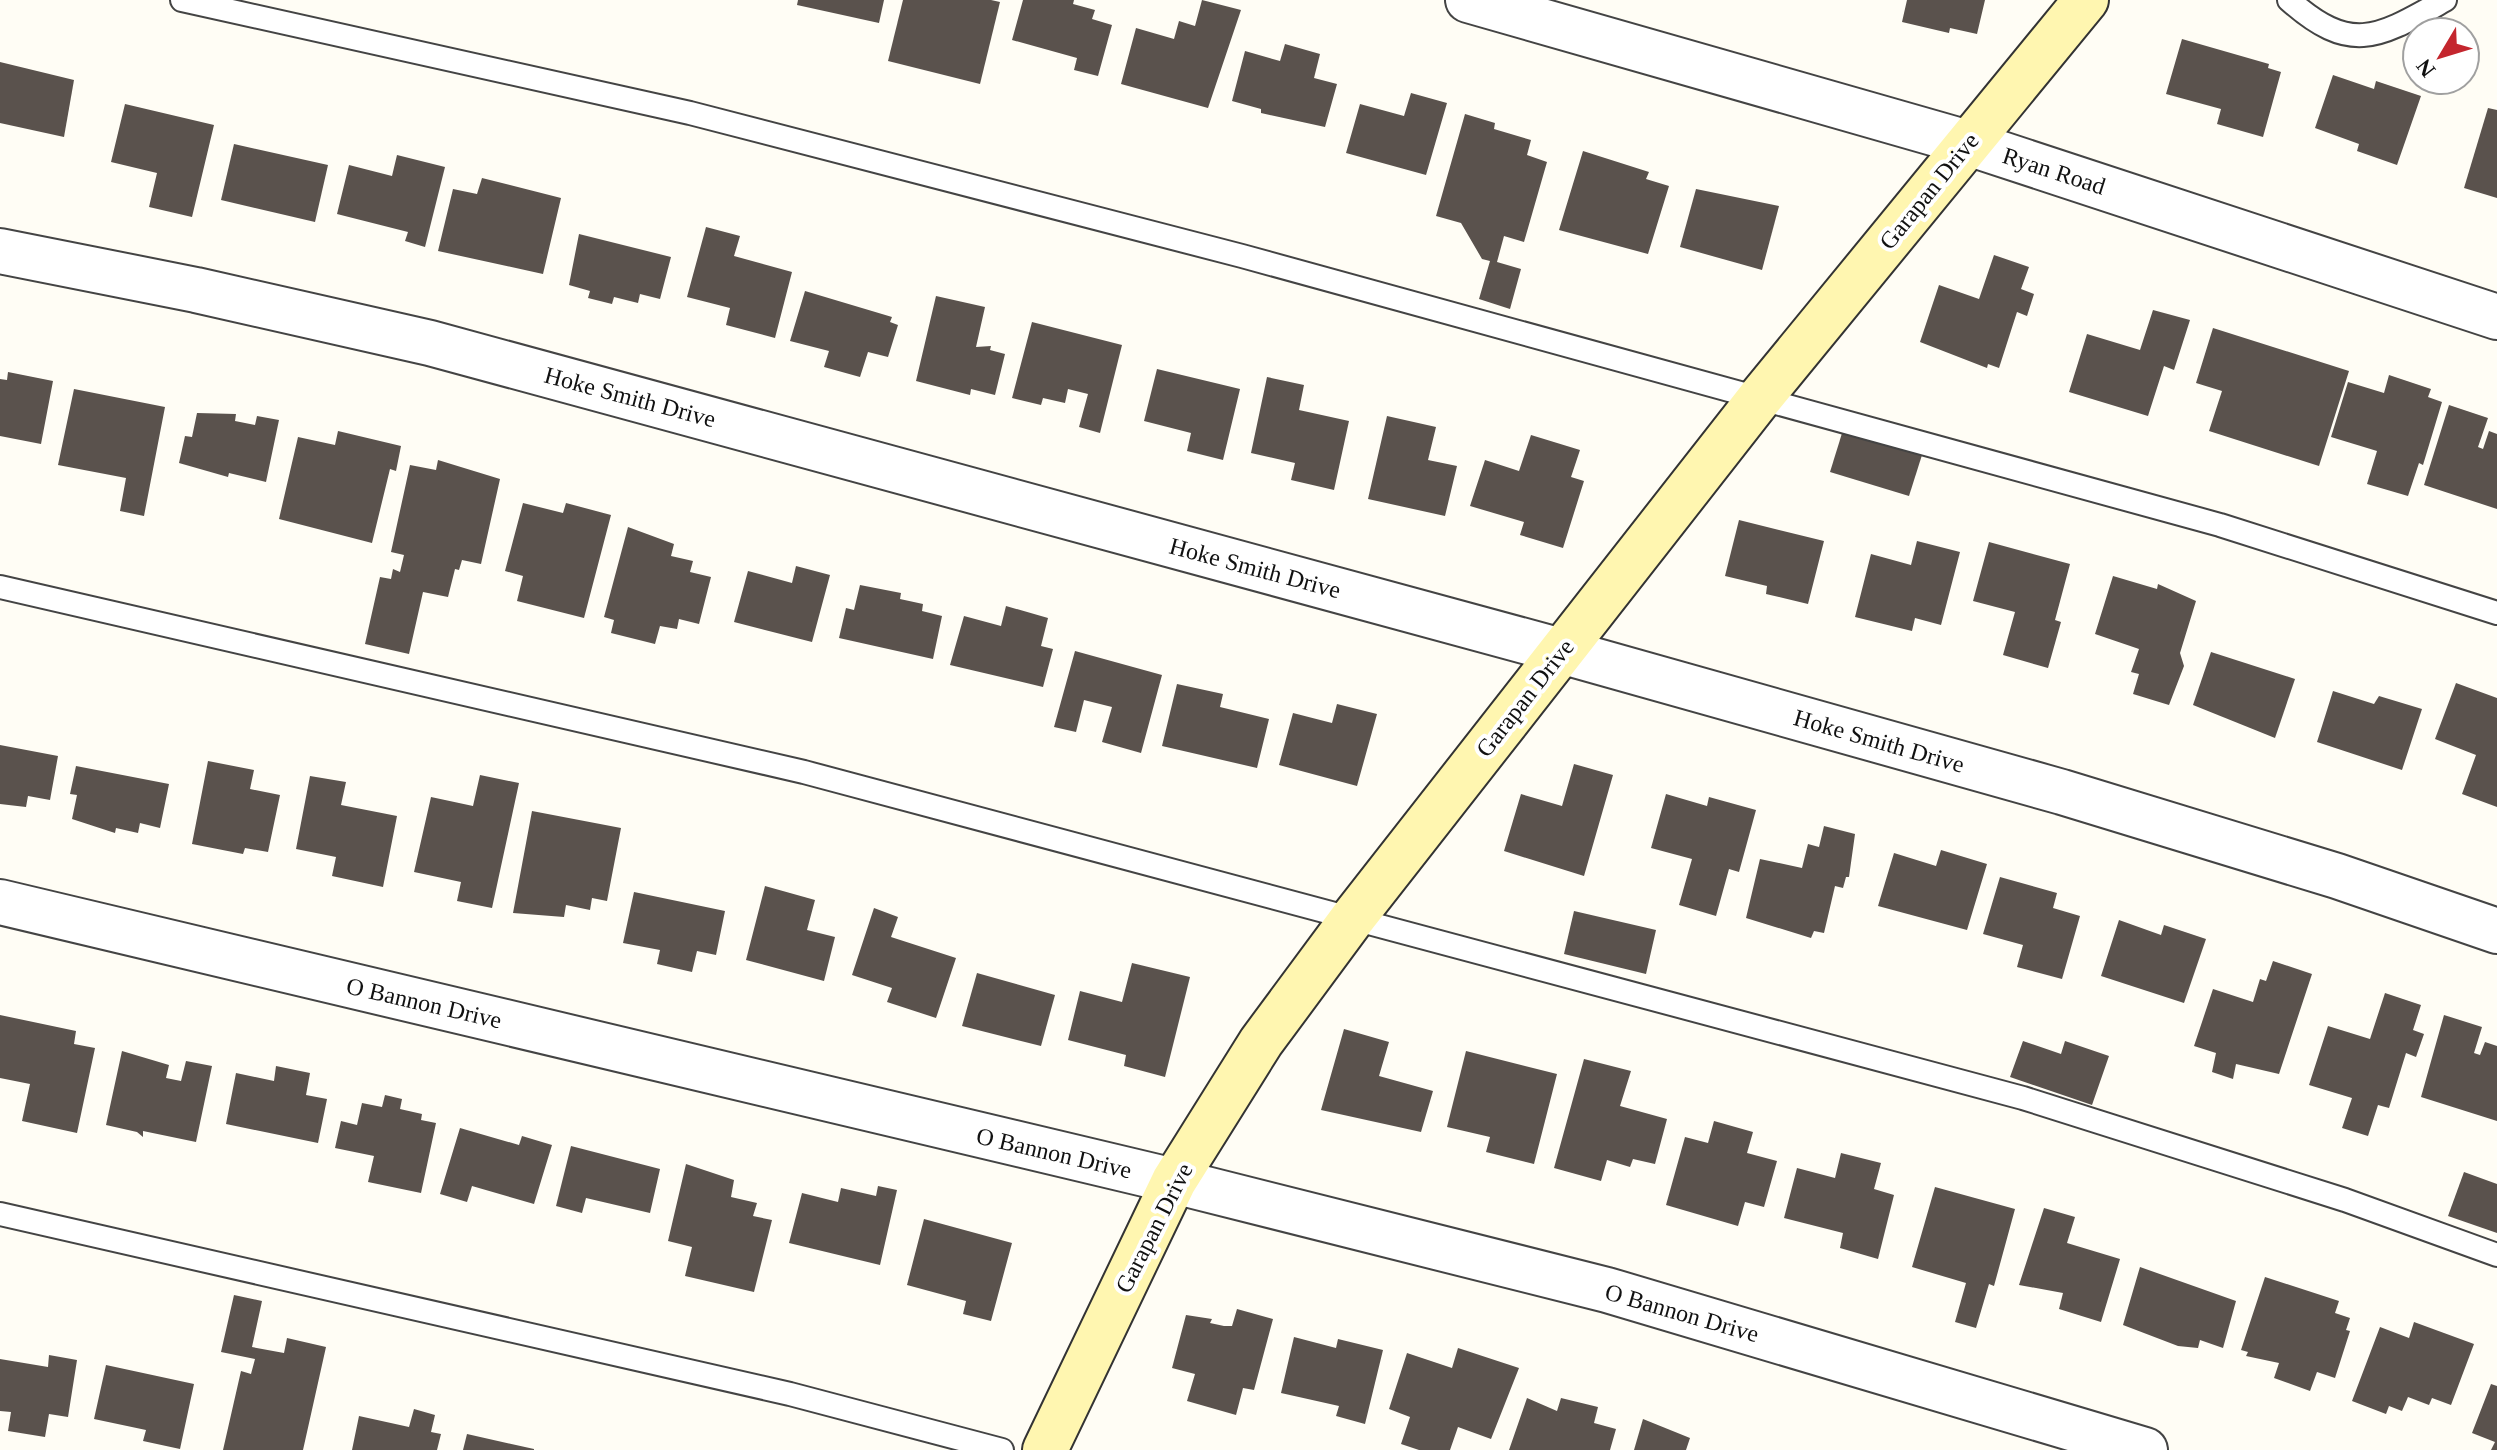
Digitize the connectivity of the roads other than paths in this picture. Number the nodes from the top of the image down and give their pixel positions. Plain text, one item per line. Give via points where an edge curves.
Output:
1 (182, 0) edge
2 (1468, 0) edge
3 (2086, 0) edge
4 (2289, 0) edge
5 (2445, 0) edge
6 (1968, 143) junction
7 (0, 251) edge
8 (2497, 317) edge
9 (1759, 399) junction
10 (0, 587) edge
11 (2497, 613) edge
12 (1561, 651) junction
13 (0, 902) edge
14 (1352, 919) junction
15 (2497, 931) edge
16 (1174, 1181) junction
17 (0, 1214) edge
18 (2497, 1255) edge
19 (1002, 1450) edge
20 (1045, 1450) edge
21 (2145, 1450) edge

1 - 9 lane via 690,113 1242,256
2 - 6 street, Ryan Road
3 - 6 street, Garapan Drive
4 - 5 lane via 2337,34 2368,35 2401,25
6 - 8 street, Ryan Road
6 - 9 street, Garapan Drive
7 - 12 street, Hoke Smith Drive via 430,343
9 - 11 lane via 2220,525
9 - 12 street, Garapan Drive
10 - 14 lane via 804,772
12 - 14 street, Garapan Drive
12 - 15 street, Hoke Smith Drive via 2062,792
13 - 16 street, O Bannon Drive
14 - 16 street, Garapan Drive via 1261,1042
14 - 18 lane via 2023,1098 2345,1200
16 - 20 street, Garapan Drive
16 - 21 street, O Bannon Drive via 1607,1290
17 - 19 lane via 790,1394

